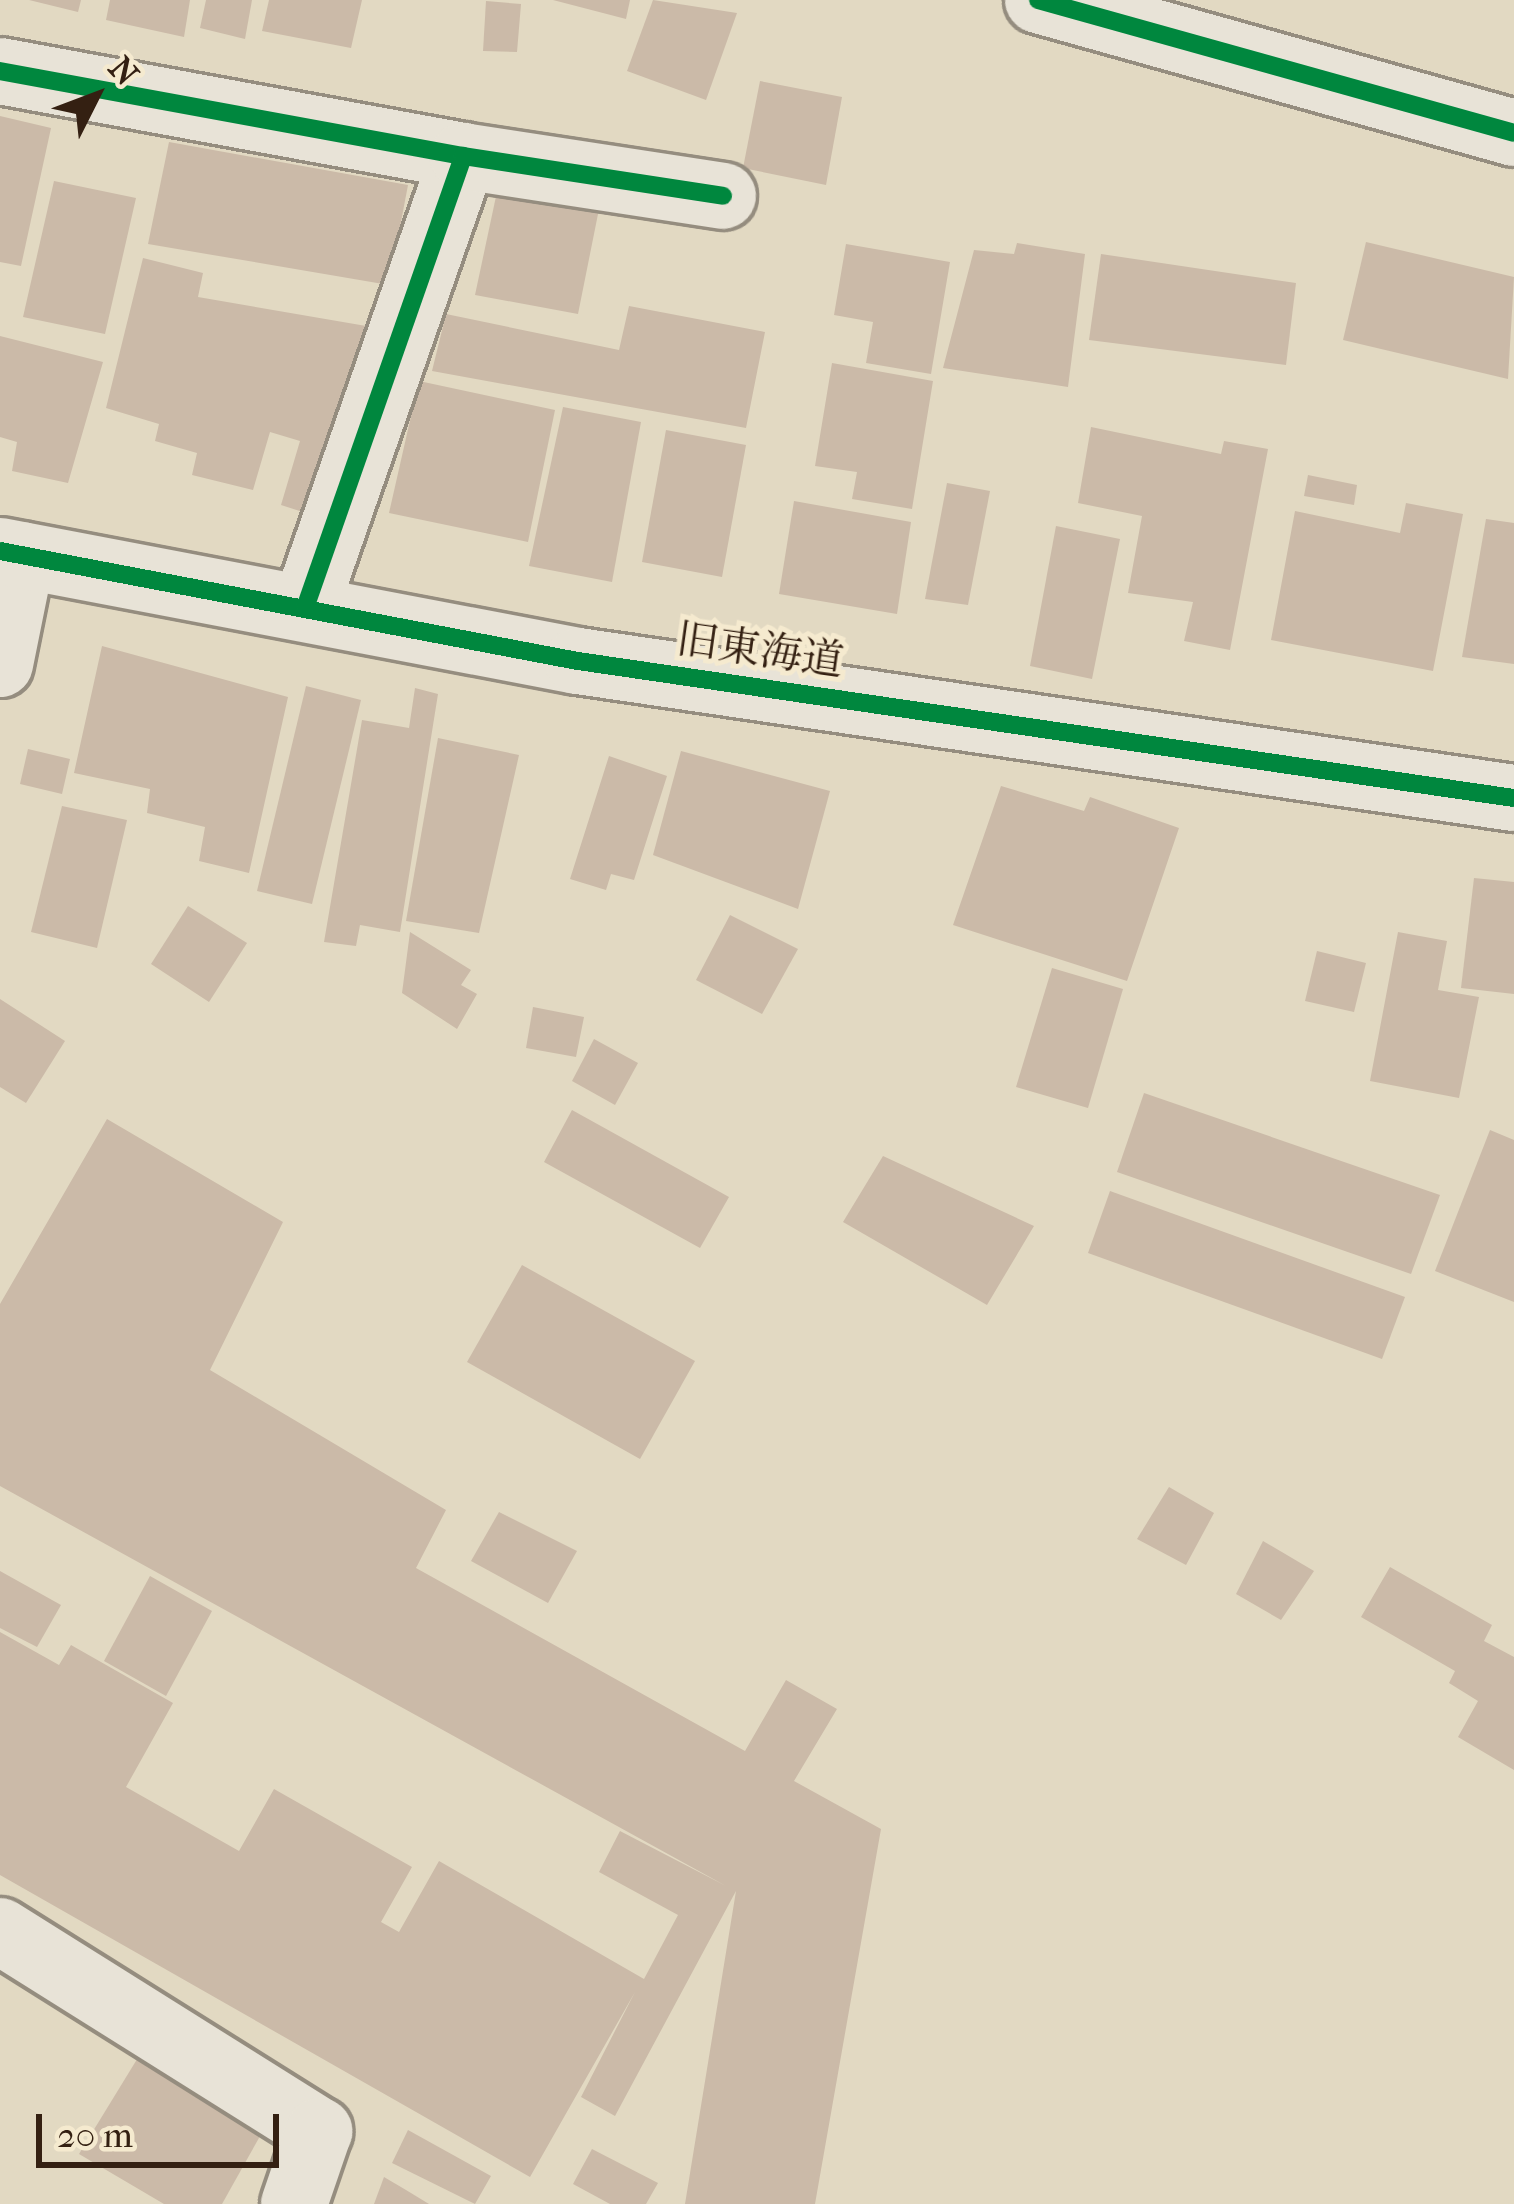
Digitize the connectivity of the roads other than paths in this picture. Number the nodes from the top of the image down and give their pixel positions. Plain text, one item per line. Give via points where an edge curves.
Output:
1 (1037, 0) edge
2 (0, 71) edge
3 (1514, 133) edge
4 (463, 156) junction
5 (723, 196) dead end
6 (11, 553) edge
7 (304, 608) junction
8 (0, 664) edge
9 (1514, 798) edge
10 (0, 1931) edge
11 (294, 2204) edge

1 - 3 street
2 - 4 street
4 - 5 street
4 - 7 street
6 - 7 street, 旧東海道
6 - 8 street
7 - 9 street, 旧東海道 via 578,661
10 - 11 street via 319,2131

